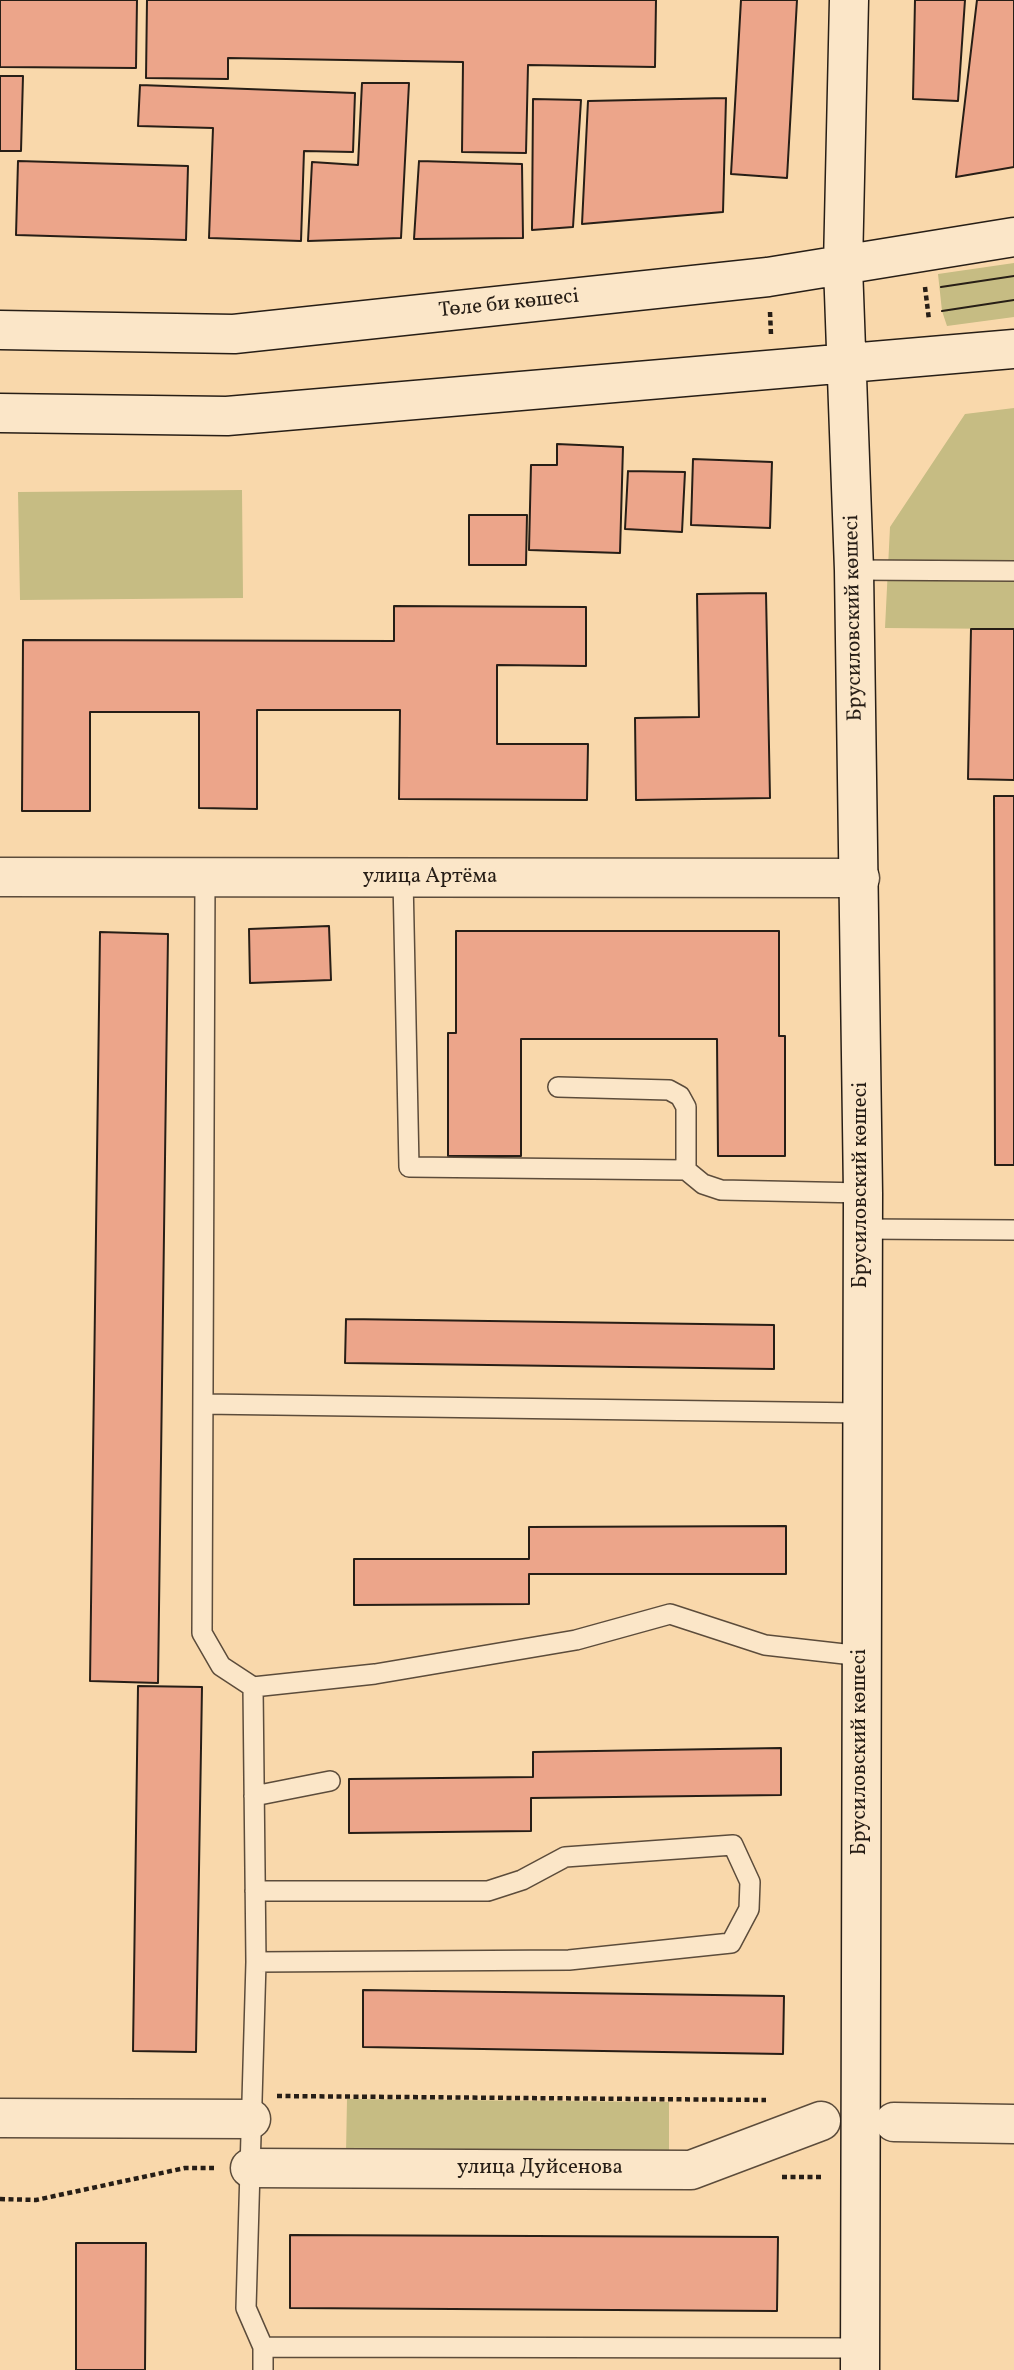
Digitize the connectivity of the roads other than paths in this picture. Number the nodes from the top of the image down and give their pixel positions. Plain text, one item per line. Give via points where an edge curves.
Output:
1 (849, 0) edge
2 (1014, 237) edge
3 (842, 266) junction
4 (0, 330) edge
5 (1014, 349) edge
6 (848, 363) junction
7 (0, 413) edge
8 (854, 570) junction
9 (1014, 571) edge
10 (0, 877) edge
11 (205, 877) junction
12 (403, 878) junction
13 (860, 878) junction
14 (558, 1087) dead end
15 (686, 1170) junction
16 (863, 1211) junction
17 (1014, 1230) edge
18 (203, 1404) junction
19 (862, 1413) junction
20 (862, 1656) junction
21 (253, 1687) junction
22 (330, 1781) dead end
23 (254, 1796) junction
24 (255, 1891) junction
25 (256, 1962) junction
26 (252, 2107) junction
27 (0, 2118) edge
28 (821, 2121) dead end
29 (894, 2122) dead end
30 (1014, 2124) edge
31 (250, 2168) junction
32 (263, 2347) junction
33 (860, 2359) edge
34 (262, 2370) edge

1 - 3 street, Брусиловский көшесі
2 - 3 street, Төле би көшесі
3 - 4 street, Төле би көшесі via 234,334
3 - 6 street, Брусиловский көшесі
5 - 6 street
6 - 7 street via 227,416
6 - 8 street, Брусиловский көшесі
8 - 9 lane
8 - 13 street, Брусиловский көшесі
10 - 11 street, улица Артёма
11 - 12 street, улица Артёма
11 - 18 lane
12 - 13 street, улица Артёма
12 - 15 lane via 409,1167
13 - 16 street, Брусиловский көшесі
14 - 15 lane via 669,1090 680,1096 686,1107
15 - 16 lane via 721,1191
16 - 17 lane
16 - 19 street, Брусиловский көшесі
18 - 19 lane
18 - 21 lane via 202,1633 221,1666
19 - 20 street, Брусиловский көшесі
20 - 21 lane via 765,1645 670,1614 576,1640 455,1662
20 - 33 street, Брусиловский көшесі
21 - 23 lane
22 - 23 lane
23 - 24 lane
24 - 25 lane
24 - 25 lane via 488,1891 522,1880 565,1857 733,1845 750,1882 749,1909 731,1943 569,1960
25 - 26 lane
26 - 27 street
26 - 31 lane
28 - 31 street, улица Дуйсенова via 691,2169
29 - 30 street
31 - 32 lane via 246,2308
32 - 33 lane
32 - 34 lane

